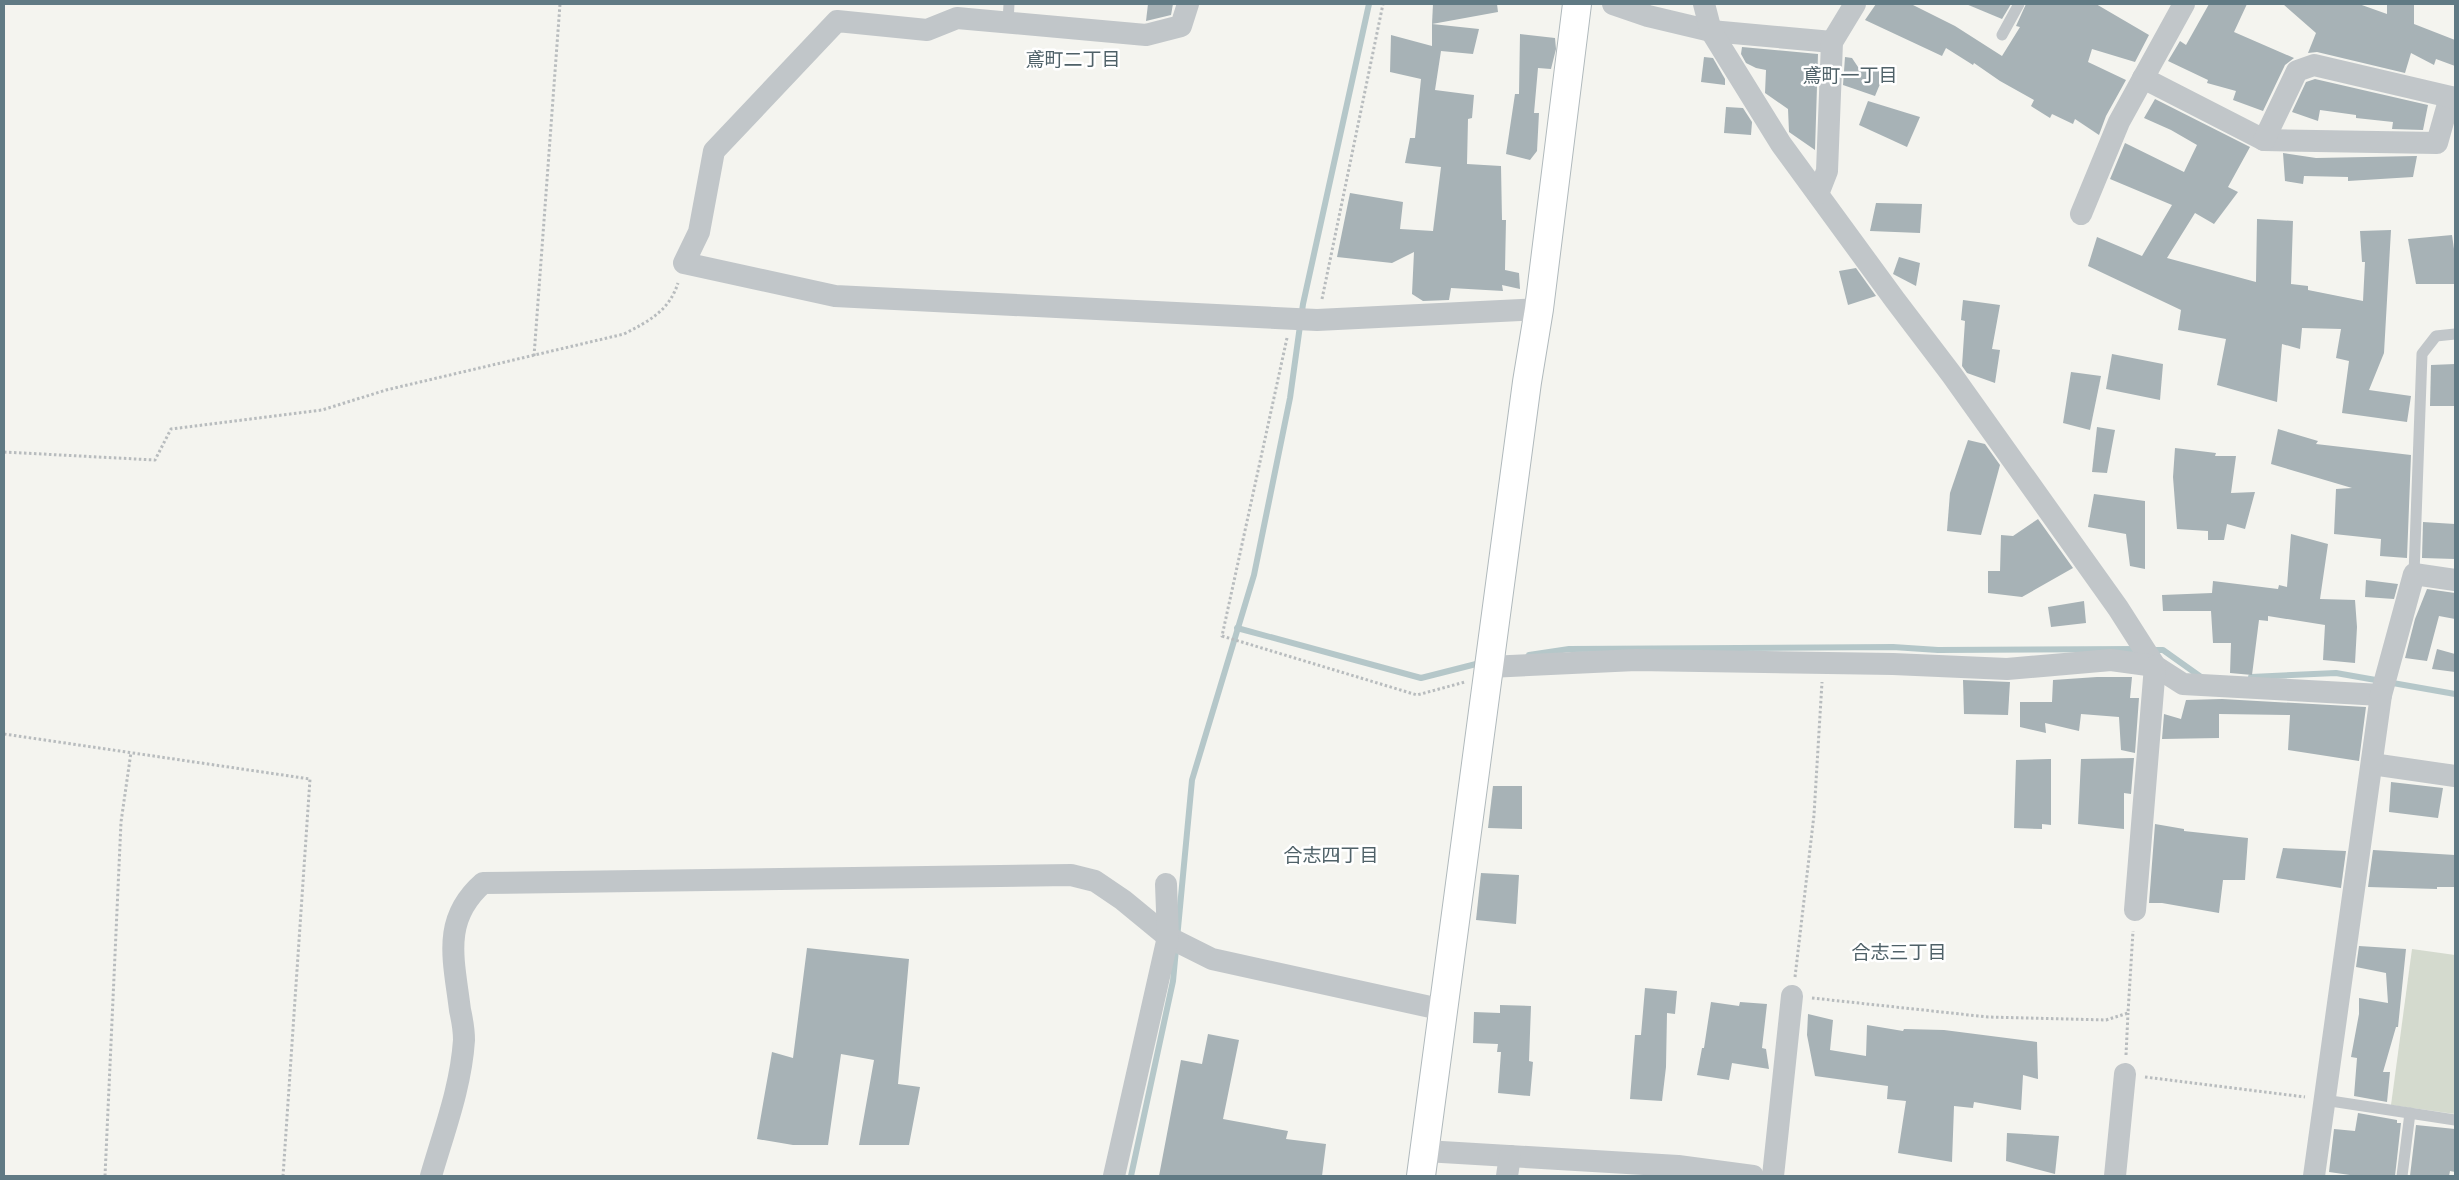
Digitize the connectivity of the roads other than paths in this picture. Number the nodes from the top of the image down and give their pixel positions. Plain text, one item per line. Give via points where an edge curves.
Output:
1 (1188, 4) edge
2 (1577, 4) edge
3 (1613, 4) edge
4 (1704, 4) edge
5 (1855, 4) edge
6 (2019, 4) edge
7 (2184, 4) edge
8 (1008, 13) edge
9 (1711, 32) junction
10 (2002, 35) dead end
11 (1832, 42) junction
12 (2144, 78) junction
13 (2452, 97) edge
14 (2264, 140) junction
15 (1818, 194) junction
16 (2082, 214) dead end
17 (1539, 309) junction
18 (2455, 334) edge
19 (2414, 574) junction
20 (2455, 580) edge
21 (2155, 666) junction
22 (1489, 667) junction
23 (2381, 695) junction
24 (2372, 764) junction
25 (2455, 776) edge
26 (1166, 884) dead end
27 (2134, 910) road end
28 (1168, 937) junction
29 (1792, 996) road end
30 (1444, 1010) junction
31 (2125, 1074) road end
32 (2324, 1100) junction
33 (2410, 1114) junction
34 (2455, 1120) edge
35 (1423, 1164) edge
36 (1509, 1166) edge
37 (431, 1176) edge
38 (1114, 1176) edge
39 (1753, 1176) edge
40 (1773, 1176) edge
41 (2115, 1176) edge
42 (2314, 1176) edge
43 (2402, 1176) edge

1 - 8 street via 1182,26 1146,35
2 - 17 street
3 - 9 street
4 - 9 street
5 - 11 street
6 - 10 lane
7 - 12 street
8 - 17 street via 957,18 927,30 837,21 714,151 699,232 684,263 836,296 1318,320
9 - 11 street
9 - 15 street via 1781,144
11 - 15 street via 1826,171
12 - 14 street
12 - 16 street via 2120,122
13 - 14 street via 2437,143
13 - 14 street via 2314,64 2296,71
15 - 21 street via 1952,375 2118,608
17 - 22 street
18 - 19 lane via 2436,336 2422,354
19 - 20 street
19 - 23 street
21 - 22 street via 2111,660 2007,669 1636,660
21 - 23 street via 2183,684
21 - 27 street
22 - 30 street
23 - 24 street
24 - 25 street
24 - 32 street
26 - 28 street
28 - 30 street via 1212,959
28 - 37 street via 1123,900 1095,882 1071,874 483,883 468,896 457,917 453,950 464,1038 458,1084
28 - 38 street
29 - 40 street
30 - 35 street
31 - 41 street
32 - 33 lane
32 - 42 street
33 - 34 lane
33 - 43 lane
35 - 36 street
36 - 39 street via 1678,1166

